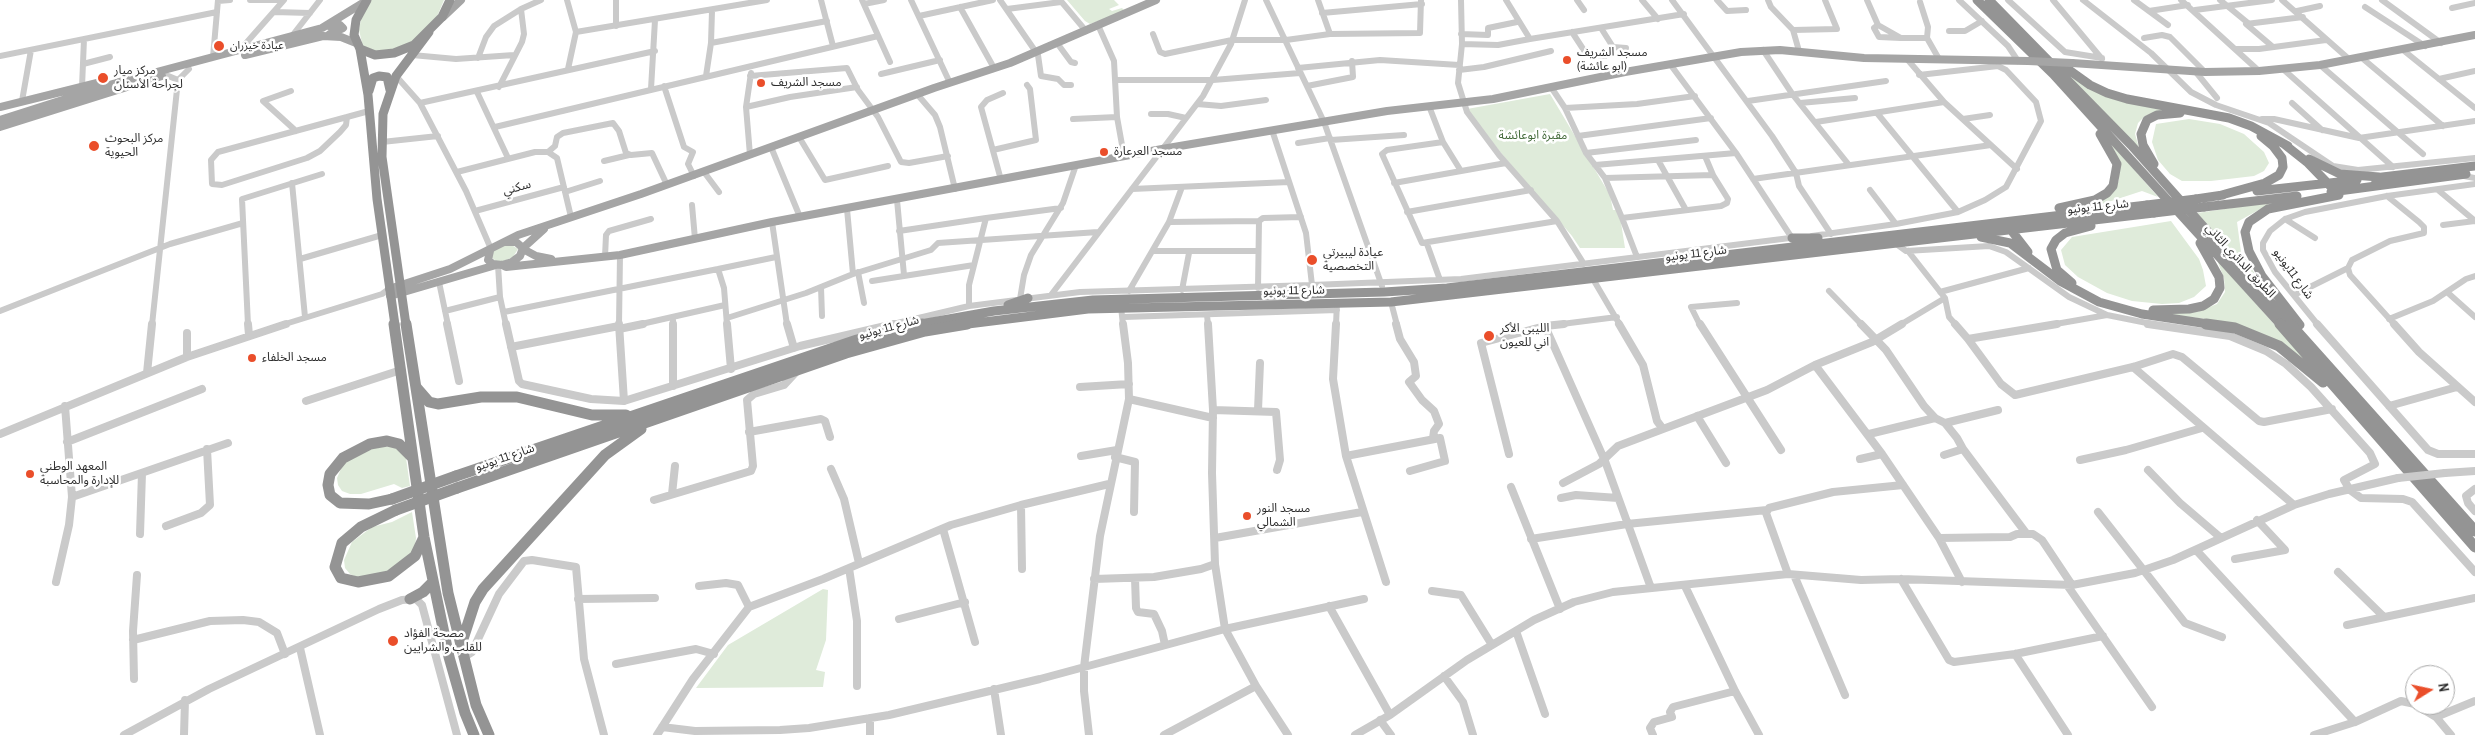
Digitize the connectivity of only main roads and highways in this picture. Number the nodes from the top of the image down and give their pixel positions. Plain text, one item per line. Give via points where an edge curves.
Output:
1 (366, 0) edge
2 (450, 0) edge
3 (461, 0) edge
4 (1156, 0) edge
5 (1977, 0) edge
6 (1989, 0) edge
7 (442, 17) junction
8 (2010, 21) junction
9 (322, 28) junction
10 (429, 32) junction
11 (2475, 35) edge
12 (323, 36) junction
13 (358, 46) junction
14 (2028, 61) joint
15 (2072, 63) joint
16 (2053, 74) junction
17 (119, 82) junction
18 (390, 90) junction
19 (368, 95) junction
20 (32, 99) junction
21 (0, 107) edge
22 (33, 109) junction
23 (0, 120) edge
24 (0, 127) edge
25 (2284, 144) junction
26 (2474, 165) edge
27 (2379, 177) junction
28 (2333, 188) junction
29 (2218, 196) junction
30 (2138, 215) junction
31 (2182, 217) junction
32 (567, 219) junction
33 (2011, 225) junction
34 (1970, 235) junction
35 (1792, 238) road end
36 (1852, 240) junction
37 (501, 243) junction
38 (523, 249) junction
39 (490, 250) junction
40 (2224, 250) junction
41 (586, 259) junction
42 (499, 265) junction
43 (2044, 270) junction
44 (1589, 271) junction
45 (1258, 288) road end
46 (392, 292) junction
47 (1306, 294) junction
48 (1024, 298) road end
49 (1215, 300) junction
50 (982, 313) junction
51 (415, 386) junction
52 (652, 411) junction
53 (669, 411) junction
54 (2377, 421) junction
55 (412, 457) junction
56 (2405, 466) junction
57 (2475, 531) edge
58 (424, 537) junction
59 (2475, 548) edge
60 (433, 582) junction
61 (410, 599) road end
62 (461, 645) junction
63 (474, 735) edge
64 (489, 735) edge

1 - 9 main road
1 - 13 highway via 356,20
2 - 7 highway
3 - 7 main road
4 - 32 main road via 994,68
5 - 16 highway, الطريق الدائري الثاني
6 - 8 highway, الطريق الدائري الثاني
7 - 10 highway
8 - 25 highway via 2075,75 2107,93 2229,118
8 - 40 highway, الطريق الدائري الثاني via 2131,145
9 - 12 main road via 340,25 343,28
9 - 17 main road
10 - 13 highway via 414,45 394,53 370,54
10 - 18 highway via 396,76
11 - 15 main road via 2362,58 2259,71 2205,72
12 - 13 main road via 341,37
12 - 24 main road via 166,75
13 - 19 highway
14 - 15 main road, bridge
14 - 41 main road via 1906,59 1763,50 1716,56 1464,103 1162,149
16 - 31 highway, الطريق الدائري الثاني
16 - 33 highway via 2107,144 2117,164 2116,177 2107,193 2095,200 2016,216
17 - 20 main road via 104,81
17 - 22 main road
18 - 19 highway via 387,77 376,77 371,81
18 - 46 highway via 383,114 382,142
19 - 46 highway via 372,162
20 - 21 main road
20 - 22 main road
22 - 23 main road
25 - 27 highway via 2333,172
25 - 28 highway
26 - 27 highway
26 - 28 highway via 2459,175
27 - 28 highway
28 - 29 highway
28 - 30 highway, شارع 11 يونيو, bridge
28 - 54 highway via 2339,195 2336,197 2268,209 2249,222 2245,232 2248,252 2262,276
29 - 33 highway, شارع 11 يونيو, bridge
29 - 40 highway via 2275,179 2282,167 2282,158 2273,146 2247,129 2208,116 2169,113 2147,120 2141,134 2150,159
30 - 31 highway via 2065,233 2051,249 2057,270 2084,291 2124,305 2158,311 2203,306 2214,299 2220,288 2219,277
30 - 33 highway, شارع 11 يونيو
31 - 56 highway, الطريق الدائري الثاني
32 - 37 main road
32 - 38 main road via 536,234
33 - 34 highway, شارع 11 يونيو
33 - 36 highway, شارع 11 يونيو
33 - 43 highway
34 - 43 highway via 2010,243
34 - 44 highway, شارع 11 يونيو
35 - 36 highway
36 - 44 highway, شارع 11 يونيو
37 - 38 main road via 516,242
37 - 39 main road
38 - 41 main road via 548,259
38 - 42 main road via 517,260
39 - 42 main road via 488,260
39 - 46 main road
40 - 54 highway, الطريق الدائري الثاني
41 - 42 main road
42 - 46 main road
43 - 56 highway via 2076,292 2118,309 2235,328 2279,346 2317,375
44 - 47 highway, شارع 11 يونيو via 1447,288 1382,288
44 - 49 highway, شارع 11 يونيو via 1391,302 1337,306
45 - 47 highway
46 - 51 highway
46 - 55 highway
47 - 49 highway, شارع 11 يونيو
48 - 50 highway
49 - 50 highway, شارع 11 يونيو via 1093,300
49 - 53 highway, شارع 11 يونيو via 1123,312 1038,314 925,331 874,344
50 - 53 highway, شارع 11 يونيو via 909,326 857,340
51 - 52 highway via 429,402 438,404 498,396 536,400 604,416
51 - 62 highway via 448,593
52 - 53 highway, شارع 11 يونيو
52 - 55 highway, شارع 11 يونيو, bridge via 369,504 340,503 330,495 330,474 343,458 370,444 387,441 399,444
53 - 58 highway, شارع 11 يونيو, bridge via 396,510 361,527 342,544 336,555 335,567 341,578 358,582 389,576 415,556
53 - 62 highway via 605,455 513,553 475,602
54 - 57 highway, الطريق الدائري الثاني
55 - 58 highway
56 - 59 highway, الطريق الدائري الثاني
58 - 60 highway
60 - 61 highway
60 - 63 highway via 465,713
62 - 64 highway via 476,705

